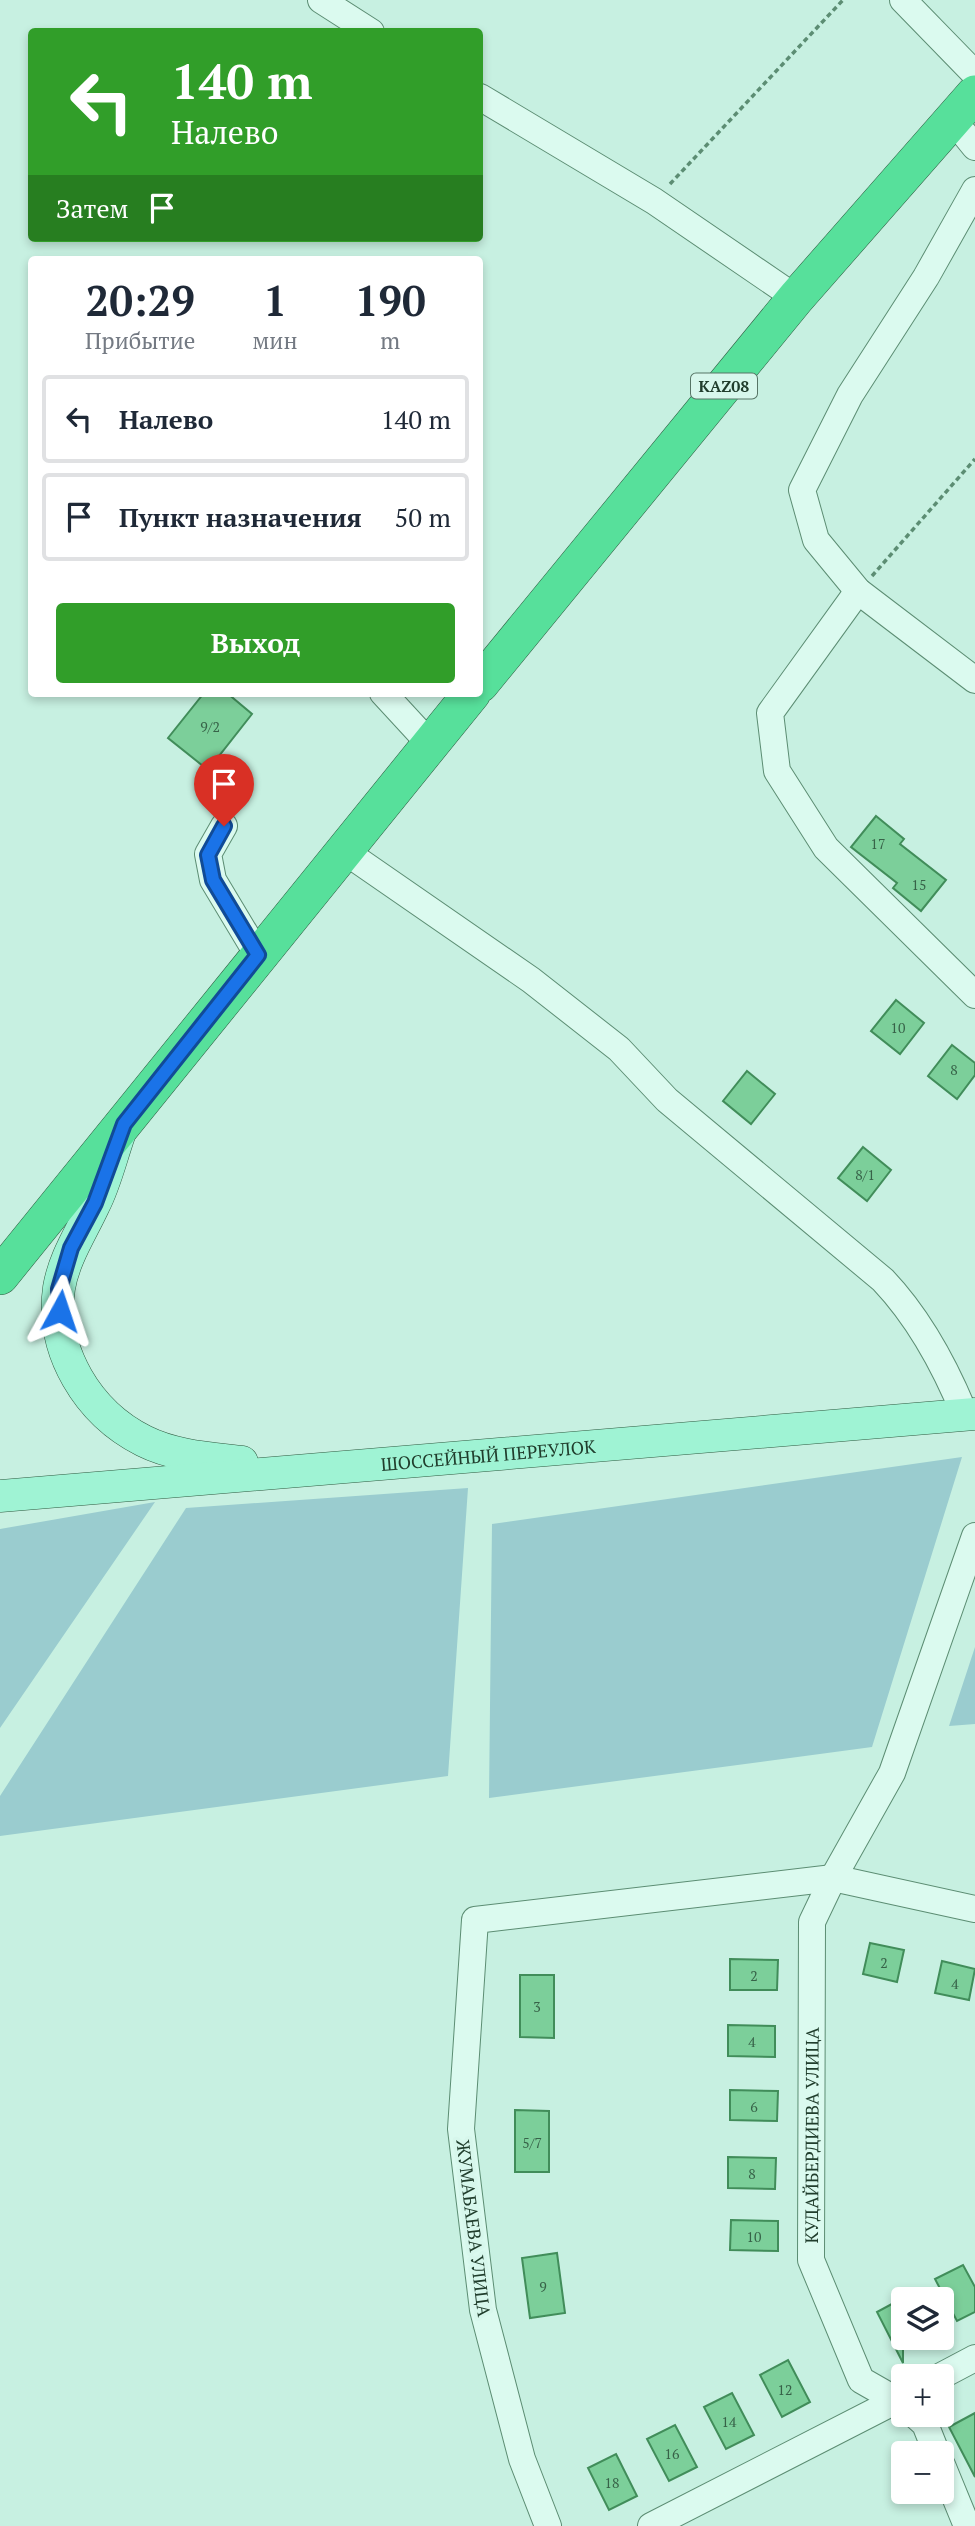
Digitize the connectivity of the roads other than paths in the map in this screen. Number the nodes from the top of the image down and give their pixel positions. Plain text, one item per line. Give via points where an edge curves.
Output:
1 (321, 0) edge
2 (903, 0) edge
3 (365, 28) edge
4 (975, 74) edge
5 (483, 99) edge
6 (967, 120) edge
7 (975, 190) edge
8 (796, 298) junction
9 (858, 591) junction
10 (483, 680) edge
11 (975, 680) edge
12 (387, 697) edge
13 (469, 697) edge
14 (430, 744) junction
15 (224, 826) dead end
16 (343, 850) junction
17 (258, 955) junction
18 (975, 995) edge
19 (124, 1124) junction
20 (0, 1275) edge
21 (970, 1415) edge
22 (302, 1470) junction
23 (0, 1496) edge
24 (975, 1536) edge
25 (834, 1878) junction
26 (975, 1909) edge
27 (975, 2358) edge
28 (954, 2369) edge
29 (891, 2396) edge
30 (891, 2411) edge
31 (954, 2494) edge
32 (548, 2526) edge
33 (651, 2526) edge
34 (967, 2526) edge

1 - 3 street
2 - 4 street
5 - 8 street via 654,201
6 - 8 highway, KAZ08
7 - 9 street via 850,395 802,490 816,540
8 - 10 highway, KAZ08
9 - 11 street
9 - 18 street via 770,713 777,771 827,848
12 - 14 street
13 - 14 highway
14 - 16 highway
15 - 17 street via 208,855 213,880
16 - 17 highway
16 - 21 street via 531,980 619,1049 667,1100 883,1280 905,1303
17 - 19 highway
19 - 20 highway
19 - 22 main road via 95,1203 71,1248 59,1289 60,1334 71,1367 92,1401 116,1424 145,1442 186,1455
21 - 22 main road, ШОССЕЙНЫЙ ПЕРЕУЛОК
22 - 23 main road, ШОССЕЙНЫЙ ПЕРЕУЛОК
24 - 25 street, КУДАЙБЕРДИЕВА УЛИЦА via 892,1773
25 - 26 street
25 - 29 street, КУДАЙБЕРДИЕВА УЛИЦА via 812,1922 811,2260 861,2380
25 - 32 street, ЖУМАБАЕВА УЛИЦА via 475,1920 461,2129 483,2310 522,2459
27 - 28 street
30 - 33 street
31 - 34 street

